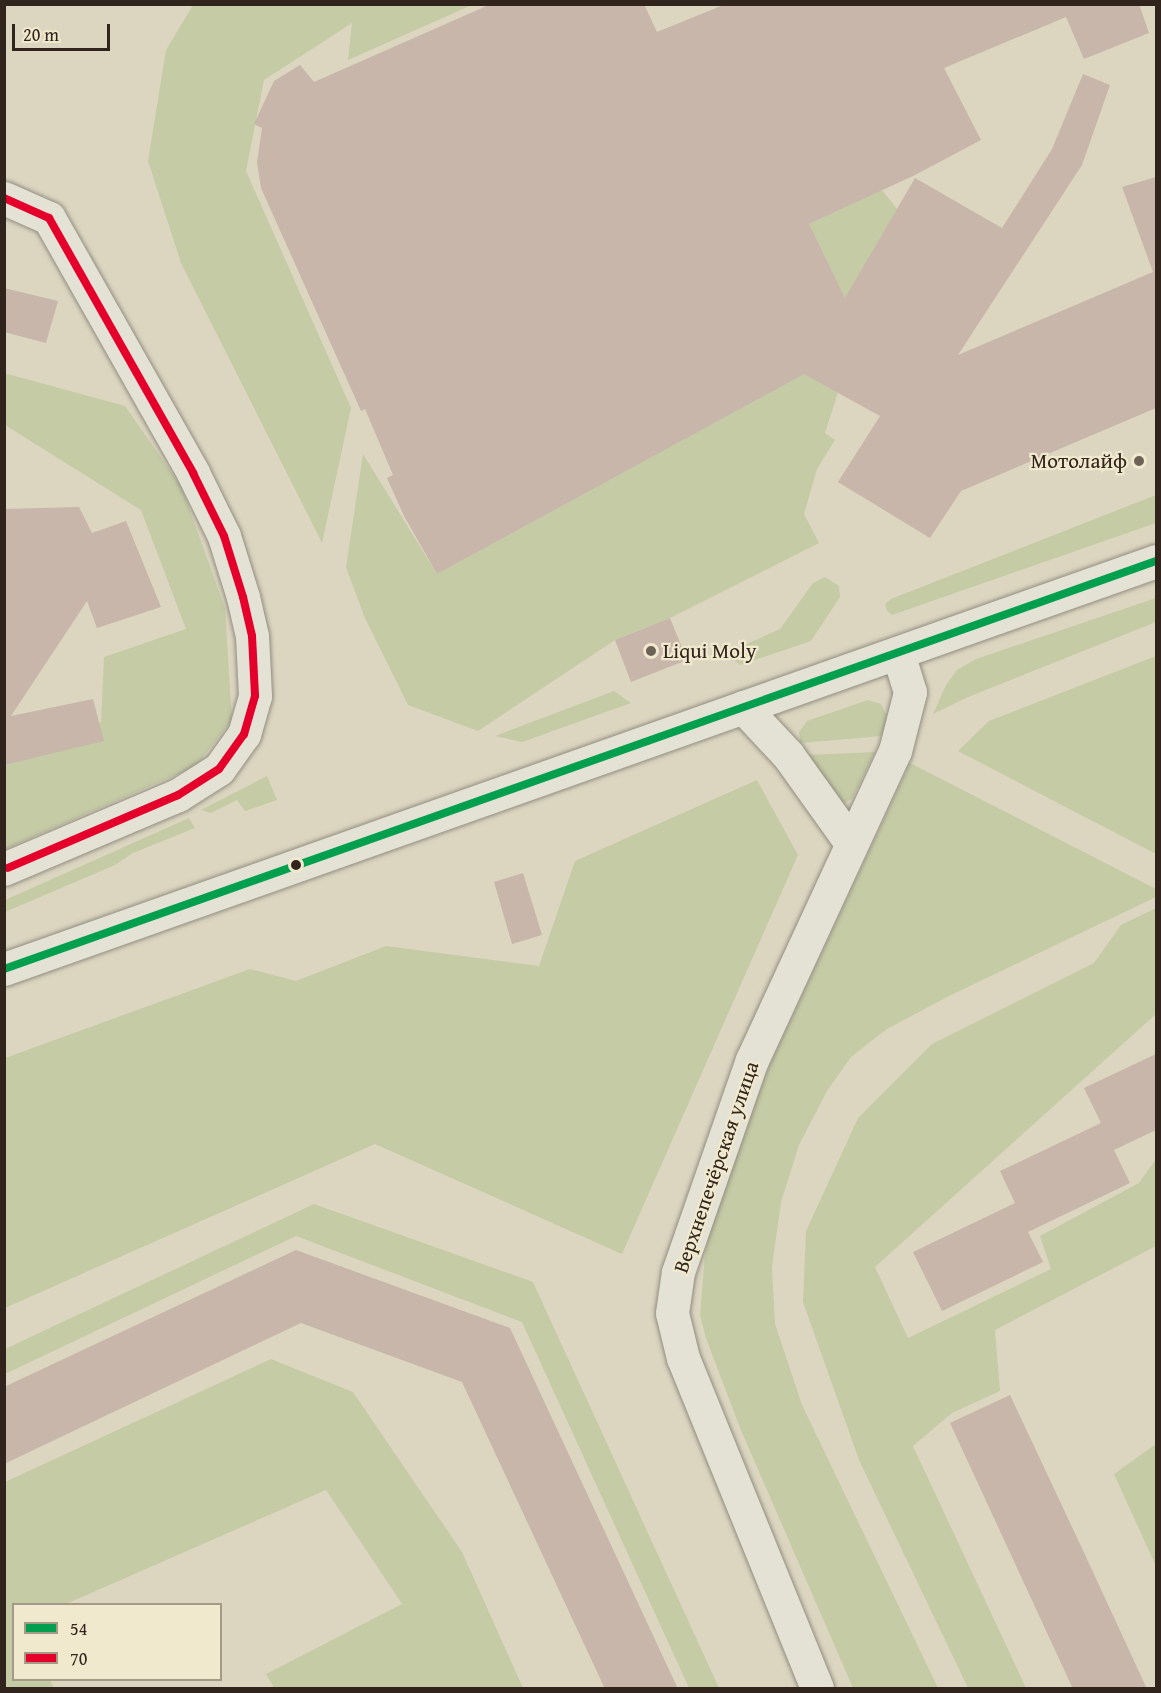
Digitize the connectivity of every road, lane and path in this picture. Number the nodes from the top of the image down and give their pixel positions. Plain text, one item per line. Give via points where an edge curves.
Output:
1 (4, 198) edge
2 (1156, 561) edge
3 (898, 653) junction
4 (743, 707) junction
5 (851, 843) junction
6 (4, 869) edge
7 (4, 969) edge
8 (817, 1689) edge

1 - 6 street via 49,218 193,473 224,536 243,597 252,636 255,696 244,734 219,769 178,795
2 - 3 street
3 - 4 street
3 - 5 street, Верхнепечёрская улица via 910,692 895,751
4 - 5 street via 788,755
4 - 7 street
5 - 8 street, Верхнепечёрская улица via 752,1060 678,1272 672,1313 683,1358

